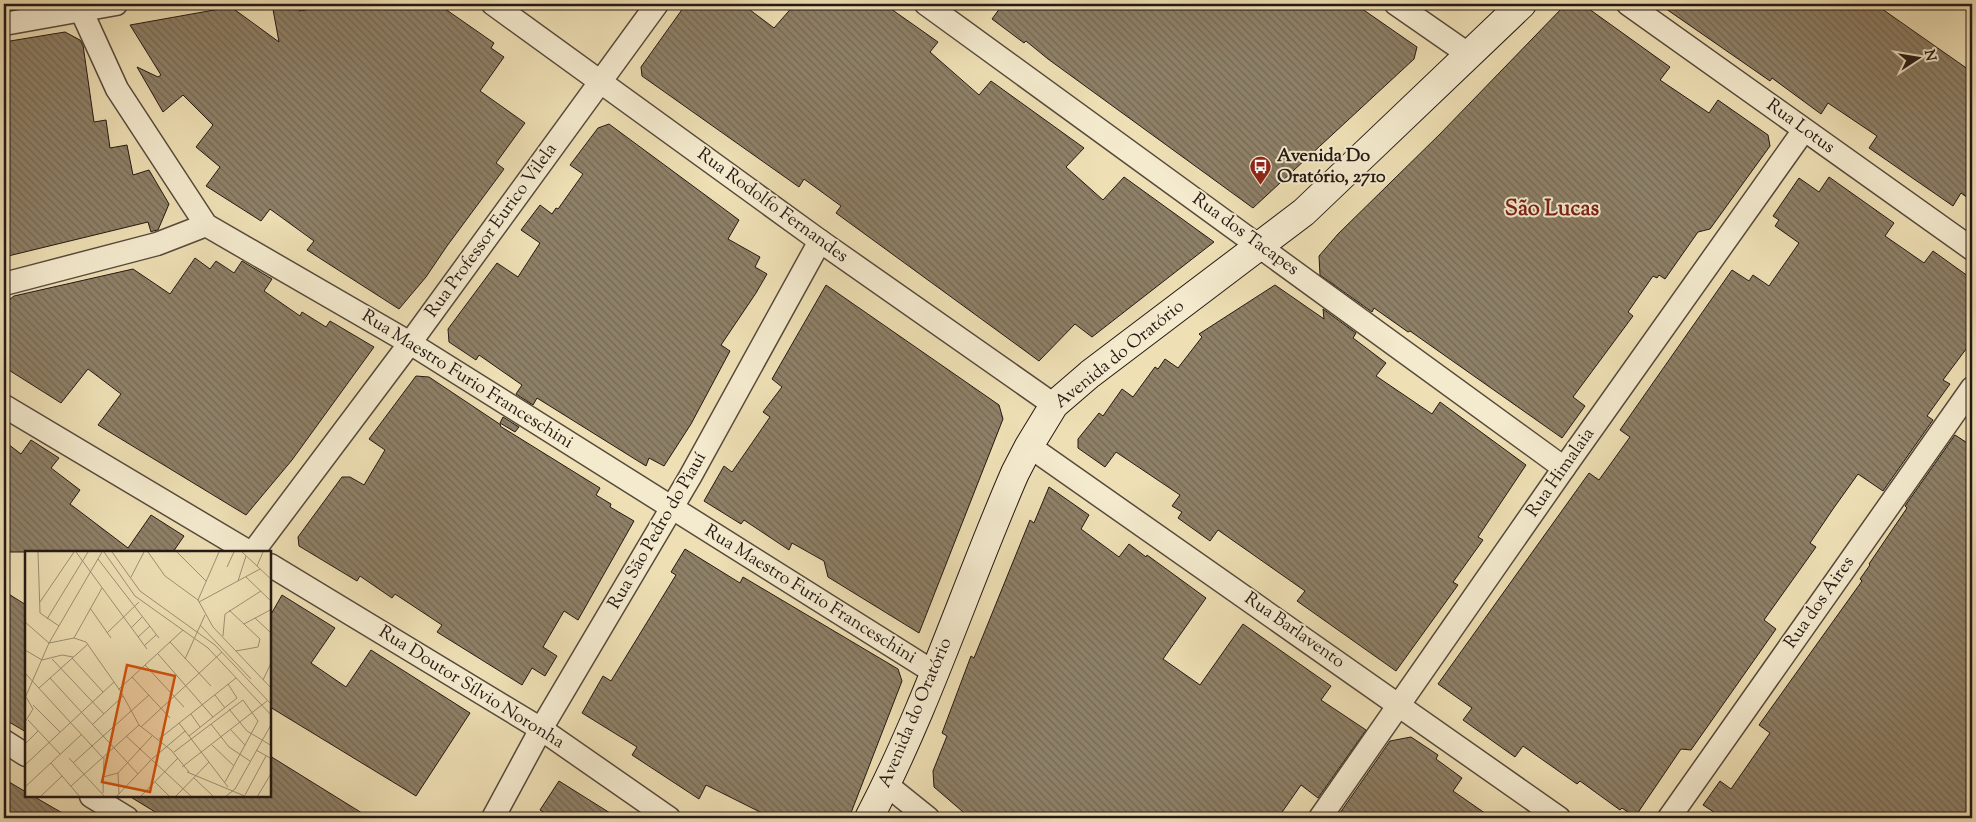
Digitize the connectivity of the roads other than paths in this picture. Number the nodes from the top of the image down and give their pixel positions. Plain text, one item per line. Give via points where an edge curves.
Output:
1 (116, 4) edge
2 (493, 4) edge
3 (657, 4) edge
4 (926, 4) edge
5 (1396, 4) edge
6 (1522, 4) edge
7 (1628, 4) edge
8 (81, 10) junction
9 (4, 24) edge
10 (1468, 54) junction
11 (602, 81) junction
12 (1804, 130) junction
13 (206, 225) junction
14 (820, 241) junction
15 (1260, 246) junction
16 (1972, 249) edge
17 (4, 284) edge
18 (410, 343) junction
19 (1972, 388) edge
20 (1054, 405) junction
21 (4, 406) edge
22 (1029, 446) junction
23 (1564, 468) junction
24 (672, 509) junction
25 (249, 551) edge
26 (252, 551) edge
27 (271, 566) edge
28 (935, 672) junction
29 (1399, 704) junction
30 (541, 729) junction
31 (4, 740) edge
32 (25, 754) edge
33 (887, 784) junction
34 (93, 797) edge
35 (127, 818) edge
36 (493, 818) edge
37 (669, 818) edge
38 (869, 818) edge
39 (928, 818) edge
40 (1320, 818) edge
41 (1559, 818) edge
42 (1669, 818) edge

1 - 8 street
2 - 11 street, Rua Rodolfo Fernandes
3 - 11 street, Rua Professor Eurico Vilela
4 - 15 street, Rua dos Tacapes
5 - 10 street
6 - 10 main road, Avenida do Oratório
7 - 12 street, Rua Lotus
8 - 9 street
8 - 13 street, Rua Maestro Furio Franceschini via 117,89
10 - 15 main road, Avenida do Oratório via 1304,212
11 - 14 street, Rua Rodolfo Fernandes
11 - 18 street, Rua Professor Eurico Vilela
12 - 16 street, Rua Lotus
12 - 23 street, Rua Himalaia
13 - 17 street via 157,244
13 - 18 street, Rua Maestro Furio Franceschini
14 - 20 street, Rua Rodolfo Fernandes
14 - 24 street, Rua São Pedro do Piauí
15 - 20 main road, Avenida do Oratório via 1090,374
15 - 23 street, Rua dos Tacapes
18 - 24 street, Rua Maestro Furio Franceschini
18 - 26 street, Rua Professor Eurico Vilela
19 - 42 street, Rua dos Aires
20 - 22 main road, Avenida do Oratório
21 - 25 street
22 - 28 main road, Avenida do Oratório via 996,516
22 - 29 street, Rua Barlavento
23 - 29 street, Rua Himalaia
24 - 28 street, Rua Maestro Furio Franceschini
24 - 30 street, Rua São Pedro do Piauí
27 - 30 street, Rua Doutor Sílvio Noronha
28 - 33 main road, Avenida do Oratório
29 - 40 street, Rua Himalaia
29 - 41 street, Rua Barlavento
30 - 36 street, Rua São Pedro do Piauí
30 - 37 street, Rua Doutor Sílvio Noronha
31 - 32 street
33 - 38 main road, Avenida do Oratório
33 - 39 street
34 - 35 street

